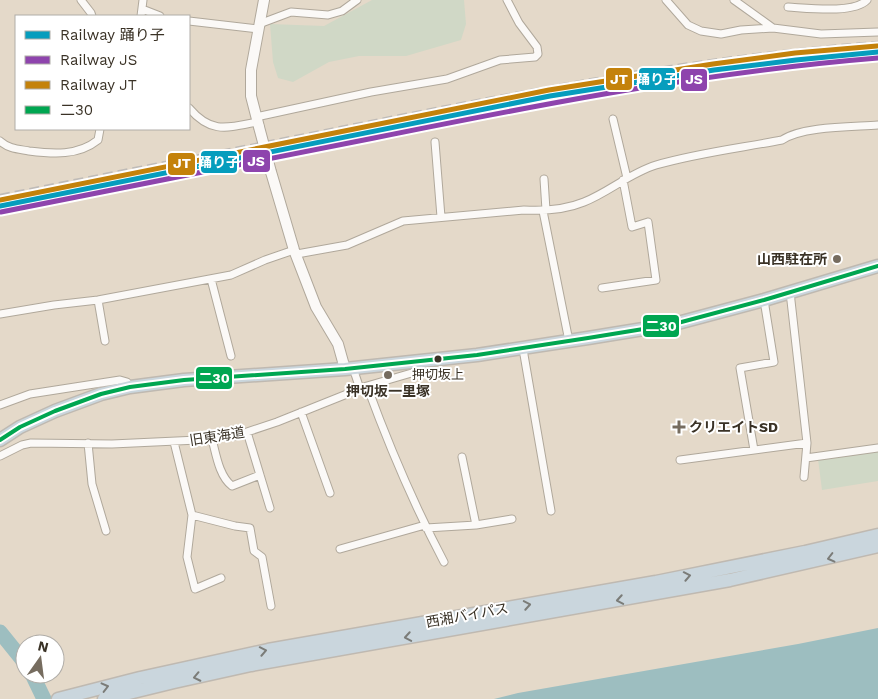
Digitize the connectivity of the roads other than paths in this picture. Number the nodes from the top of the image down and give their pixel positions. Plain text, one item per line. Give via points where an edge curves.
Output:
1 (81, 0) edge
2 (143, 0) edge
3 (264, 0) edge
4 (357, 0) edge
5 (507, 0) edge
6 (666, 0) edge
7 (734, 0) edge
8 (867, 0) edge
9 (788, 7) dead end
10 (142, 12) edge
11 (92, 15) edge
12 (156, 15) edge
13 (190, 22) edge
14 (258, 26) junction
15 (773, 28) junction
16 (878, 32) edge
17 (190, 109) edge
18 (613, 119) dead end
19 (257, 122) junction
20 (878, 125) edge
21 (100, 130) edge
22 (0, 141) edge
23 (435, 142) dead end
24 (544, 179) dead end
25 (625, 179) junction
26 (545, 210) junction
27 (441, 217) junction
28 (296, 252) junction
29 (878, 266) edge
30 (211, 279) junction
31 (602, 288) dead end
32 (790, 292) junction
33 (98, 300) junction
34 (764, 300) junction
35 (0, 314) edge
36 (569, 341) junction
37 (105, 342) dead end
38 (523, 349) junction
39 (231, 356) dead end
40 (420, 361) junction
41 (349, 368) junction
42 (130, 387) junction
43 (363, 388) junction
44 (0, 405) edge
45 (301, 412) junction
46 (247, 432) junction
47 (212, 439) junction
48 (0, 440) edge
49 (174, 442) junction
50 (88, 443) junction
51 (807, 443) junction
52 (878, 448) edge
53 (754, 450) junction
54 (0, 456) edge
55 (462, 457) dead end
56 (806, 458) junction
57 (680, 460) dead end
58 (260, 475) junction
59 (804, 477) dead end
60 (330, 492) dead end
61 (270, 508) dead end
62 (551, 511) dead end
63 (192, 515) junction
64 (512, 519) dead end
65 (476, 526) junction
66 (426, 527) junction
67 (106, 531) dead end
68 (878, 535) edge
69 (878, 546) edge
70 (340, 549) dead end
71 (444, 562) dead end
72 (221, 578) dead end
73 (271, 606) dead end
74 (58, 699) edge
75 (104, 699) edge

1 - 11 street
2 - 10 street
3 - 14 street
4 - 14 street via 342,11 328,15 291,12
5 - 19 street via 537,47 535,57 500,60 447,79 371,92
6 - 15 street via 688,25 701,31 721,34
7 - 15 street
8 - 9 street via 848,8
10 - 12 street
13 - 14 street
14 - 19 street via 251,70 251,96
15 - 16 street via 821,34
17 - 19 street via 204,123 215,127
18 - 25 street
19 - 28 street, bridge
20 - 25 street via 820,129 782,140 693,155 653,166
21 - 22 street via 98,140 90,146 53,154 7,147
23 - 27 street
24 - 26 street
25 - 26 street via 584,202
25 - 31 street via 632,227 648,222 656,280
26 - 27 street
26 - 36 street
27 - 28 street via 403,221 347,245
28 - 30 street
28 - 41 street via 316,307
29 - 32 highway
30 - 33 street
30 - 39 street
32 - 34 highway
32 - 51 street
33 - 35 street
33 - 37 street
34 - 36 highway via 674,324
34 - 53 street via 774,362 740,368
36 - 38 highway
38 - 40 highway
38 - 62 street
40 - 41 highway
40 - 43 street, 旧東海道 via 415,372
41 - 42 highway
41 - 43 street
42 - 44 street via 120,380 30,394
42 - 48 highway via 55,410
43 - 45 street, 旧東海道
43 - 66 street
45 - 46 street, 旧東海道
45 - 60 street
46 - 47 street, 旧東海道
46 - 58 street
47 - 49 street, 旧東海道
47 - 58 street via 218,463 232,486
49 - 50 street, 旧東海道
49 - 63 street
50 - 54 street, 旧東海道 via 31,443
50 - 67 street via 92,484
51 - 53 street
51 - 56 street
52 - 56 street
53 - 57 street
55 - 65 street
56 - 59 street
58 - 61 street
63 - 72 street via 187,557 195,589
63 - 73 street via 250,528 254,551 262,557
64 - 65 street
65 - 66 street
66 - 70 street
66 - 71 street
74 -> 68 highway, 西湘バイパス via 268,650 656,582
69 -> 75 highway, 西湘バイパス via 730,580 251,666

